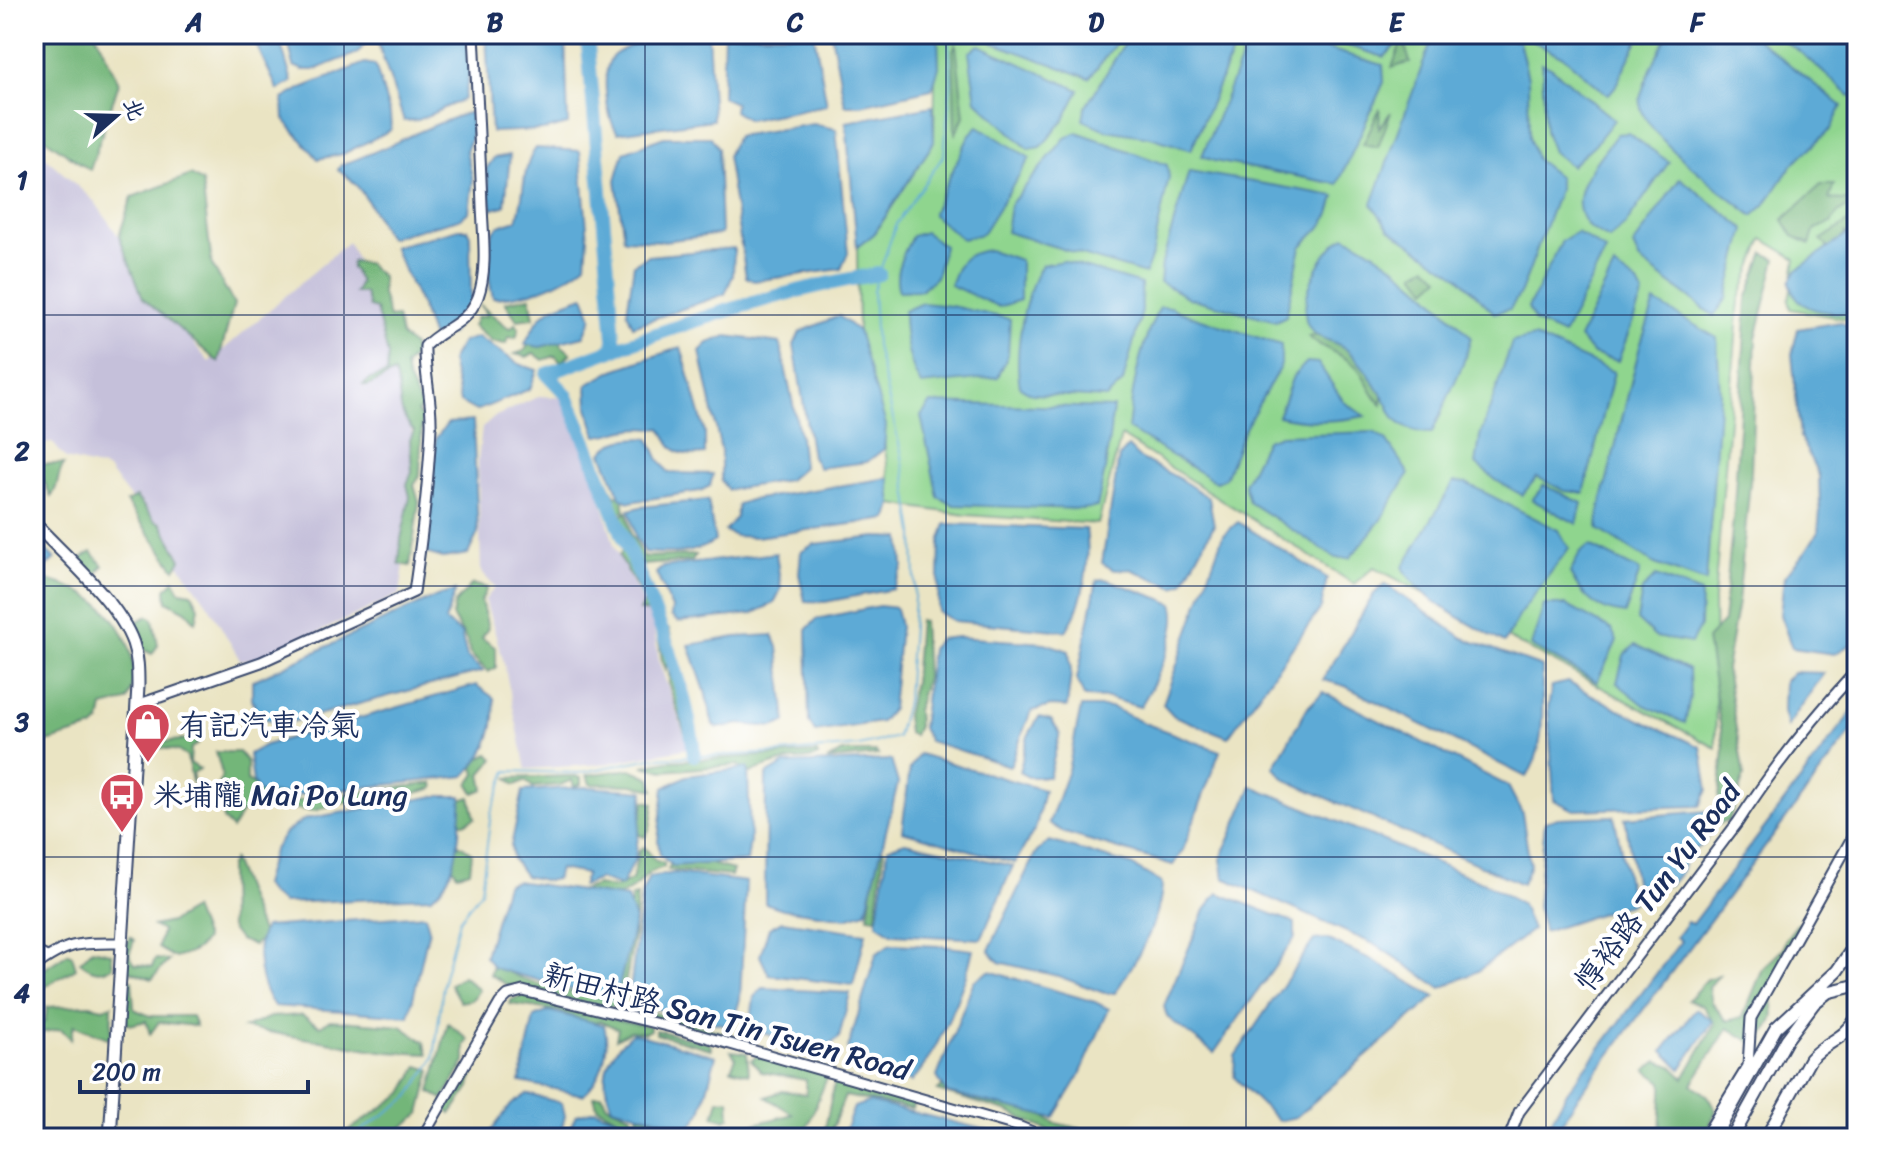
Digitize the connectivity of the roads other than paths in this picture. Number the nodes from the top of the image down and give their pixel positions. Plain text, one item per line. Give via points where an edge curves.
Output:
1 (474, 34) edge
2 (34, 523) edge
3 (1857, 670) edge
4 (137, 705) junction
5 (1857, 829) edge
6 (1857, 942) edge
7 (122, 943) junction
8 (34, 951) edge
9 (47, 957) junction
10 (34, 967) edge
11 (1857, 985) edge
12 (1857, 1017) edge
13 (110, 1138) edge
14 (422, 1138) edge
15 (1047, 1138) edge
16 (1509, 1138) edge
17 (1704, 1138) edge
18 (1714, 1138) edge
19 (1732, 1138) edge
20 (1766, 1138) edge

1 - 4 street via 483,270 477,298 466,316 425,346 431,426 414,592 261,662
2 - 4 main road via 125,626 136,653
3 - 16 street, 惇裕路 Tun Yu Road via 1761,788 1527,1101
4 - 7 main road
5 - 17 street via 1751,1018 1748,1066
6 - 18 main road via 1837,971 1776,1028
7 - 9 street via 72,944
7 - 13 main road
8 - 9 street
9 - 10 street
11 - 19 main road via 1828,992 1814,1003 1787,1039
12 - 20 main road via 1848,1032 1810,1059
14 - 15 street, 新田村路 San Tin Tsuen Road via 500,1003 523,991 671,1027

